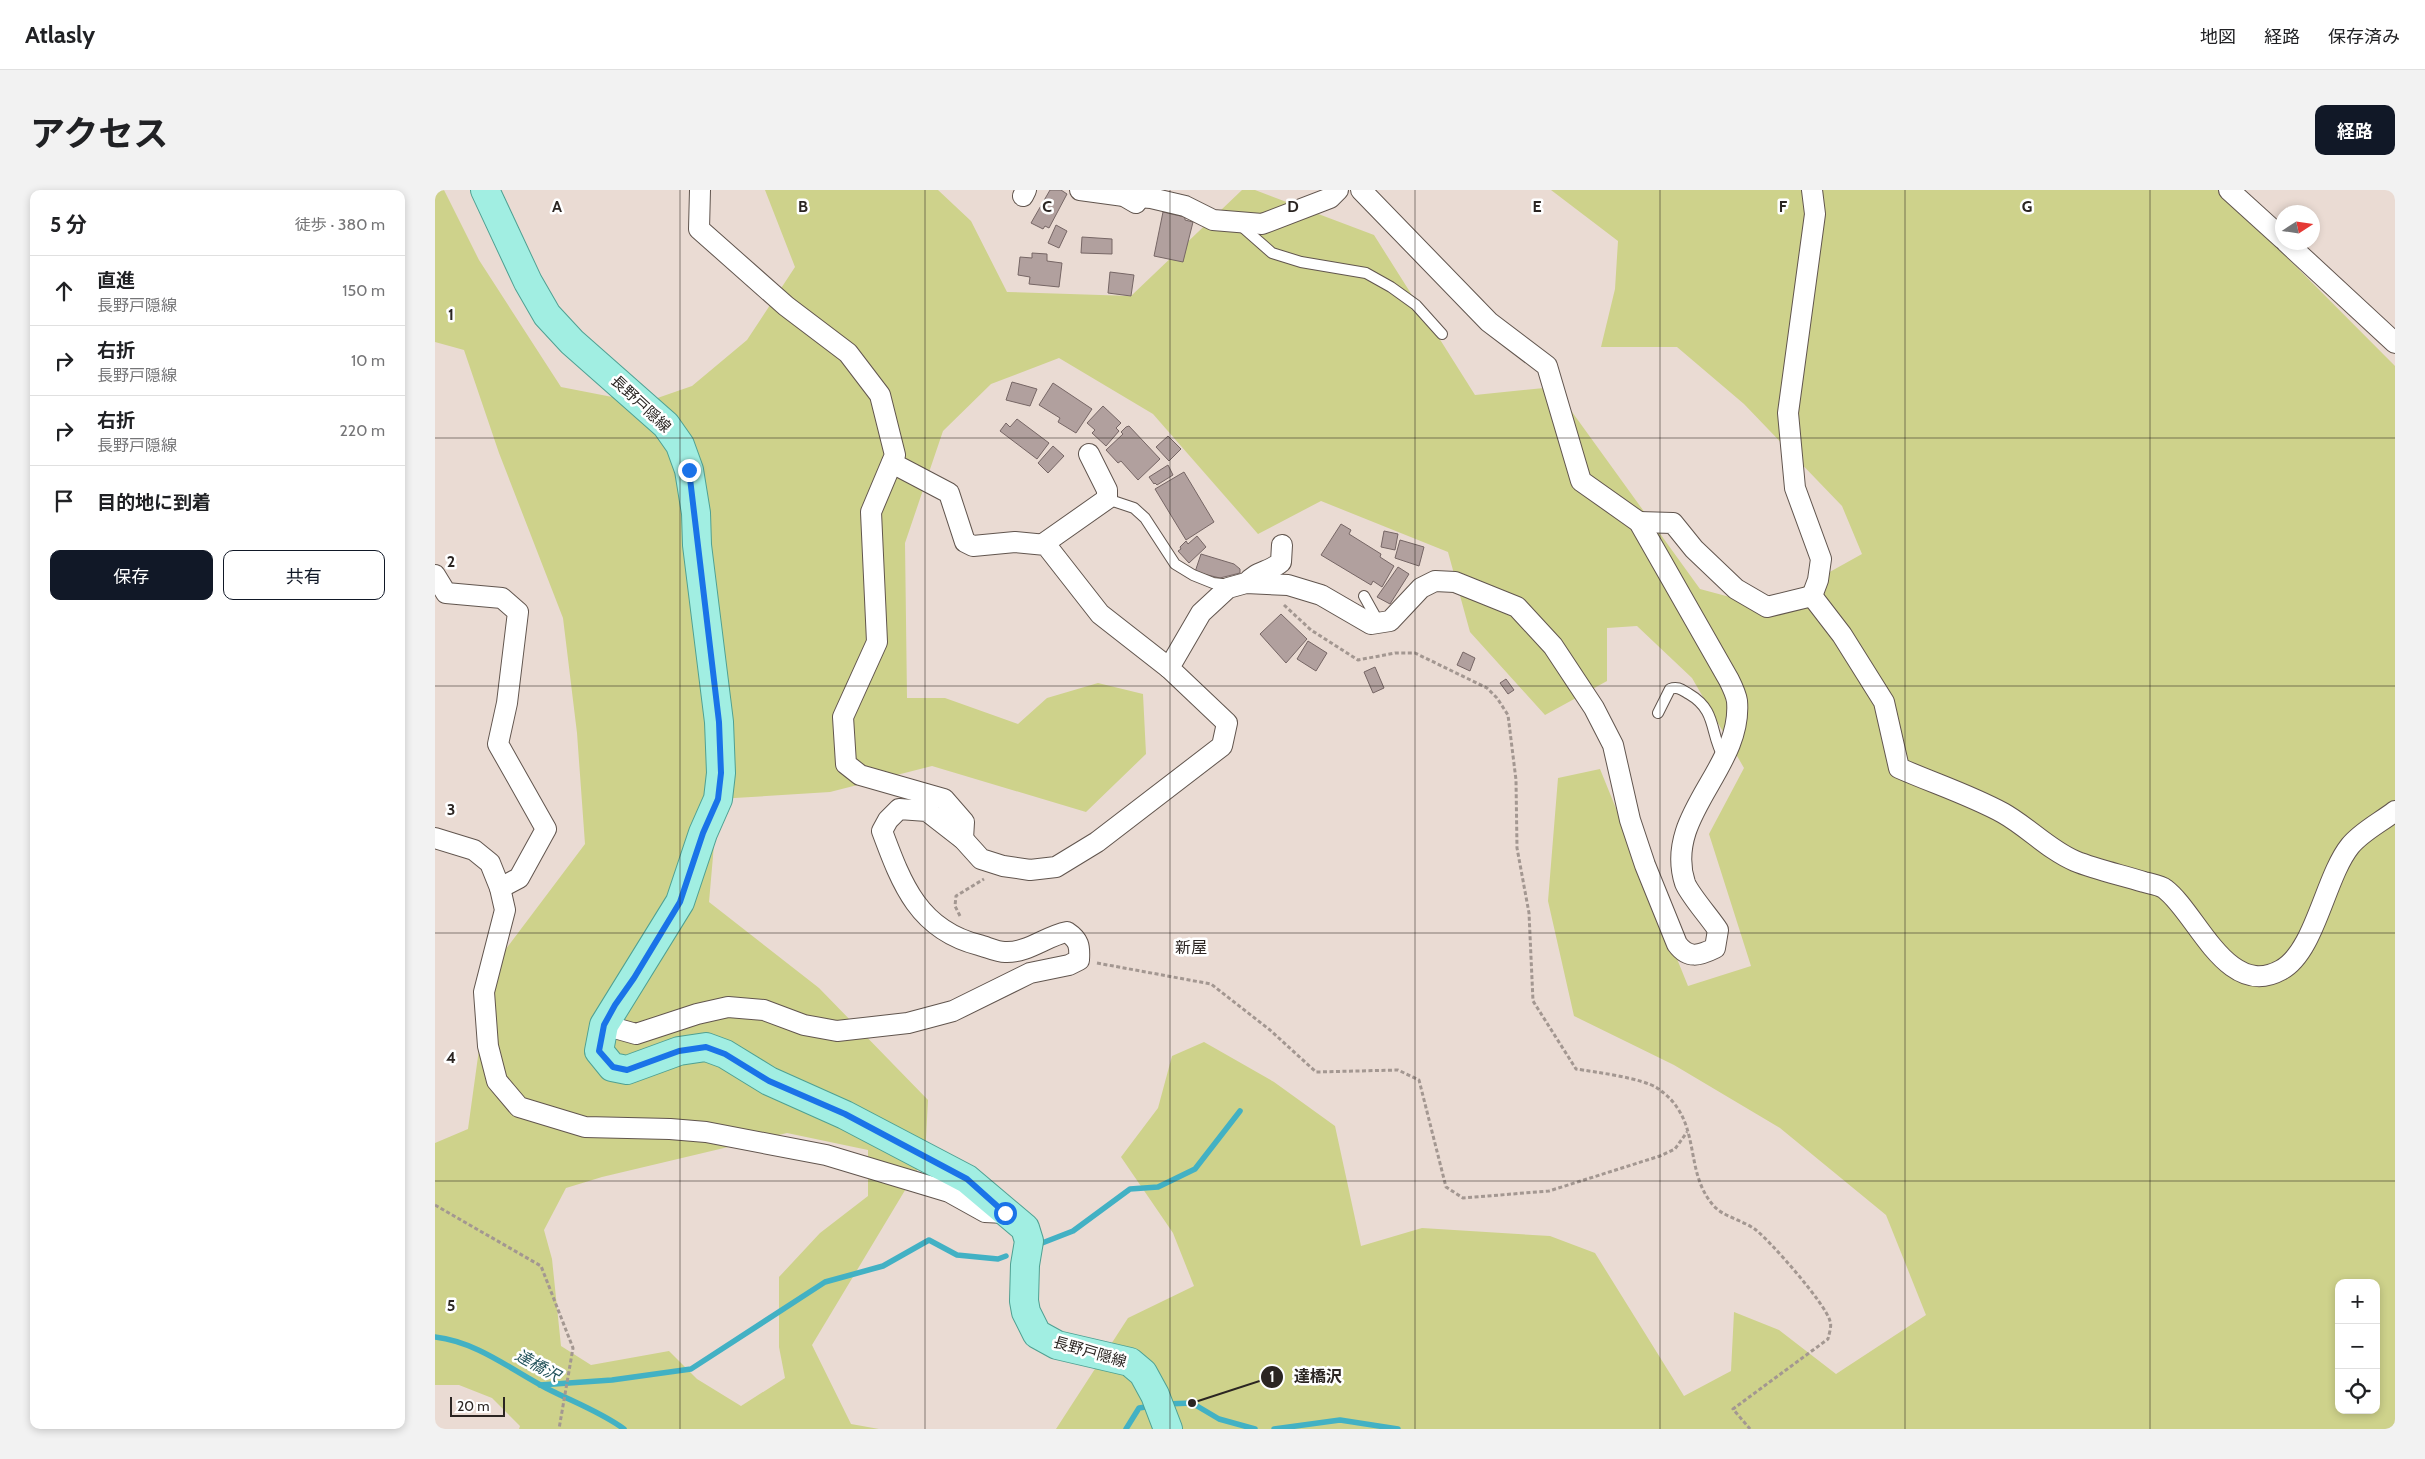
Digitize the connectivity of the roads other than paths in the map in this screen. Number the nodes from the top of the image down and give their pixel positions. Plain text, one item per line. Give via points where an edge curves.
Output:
1 (485, 190) edge
2 (700, 190) edge
3 (1080, 190) edge
4 (1338, 190) edge
5 (1361, 190) edge
6 (1812, 190) edge
7 (2229, 190) edge
8 (1125, 196) junction
9 (1149, 211) dead end
10 (1235, 222) junction
11 (2275, 232) edge
12 (2295, 250) edge
13 (1442, 334) dead end
14 (2395, 343) edge
15 (1089, 454) dead end
16 (892, 463) junction
17 (1107, 499) junction
18 (1639, 522) junction
19 (1043, 544) junction
20 (1282, 545) dead end
21 (435, 576) edge
22 (1245, 585) junction
23 (1364, 596) dead end
24 (1812, 596) junction
25 (1379, 623) junction
26 (1169, 668) junction
27 (1658, 713) dead end
28 (1725, 758) junction
29 (2395, 811) edge
30 (435, 838) edge
31 (963, 839) junction
32 (499, 888) junction
33 (604, 1025) junction
34 (1005, 1213) junction
35 (1168, 1429) edge

1 - 33 main road, 長野戸隠線 via 547,315 572,342 666,425 680,445 689,470 696,513 697,545 719,722 721,773 718,799 680,902
2 - 16 street via 699,229 787,306 848,353 880,396 895,456
3 - 8 street
4 - 10 street via 1330,198 1262,224
5 - 18 street via 1489,322 1547,366 1581,481
6 - 24 street via 1815,214 1788,413 1795,488 1821,559
7 - 11 street
8 - 9 street
8 - 10 street via 1185,206 1213,220
10 - 13 lane via 1272,253 1301,262 1366,273 1391,286 1416,305
12 - 14 street
15 - 17 street via 1107,490
16 - 19 street via 949,493 965,542 973,546 1015,542
16 - 31 street via 871,512 877,642 843,717 846,764 859,775 944,799 964,822
17 - 19 street
17 - 22 lane via 1135,508 1175,564 1213,583
18 - 24 street via 1673,523 1736,589 1767,607
18 - 28 street via 1729,680 1737,700 1735,726
19 - 26 street via 1100,614
20 - 22 street via 1281,562 1254,574
21 - 32 street via 446,593 502,598 518,612 507,703 498,744 546,829 519,878
22 - 25 street via 1288,585 1321,595 1371,624
22 - 26 street via 1201,613
23 - 25 lane
24 - 29 street via 1884,702 1899,768 2003,813 2075,861 2163,888 2178,900 2209,944 2234,968 2251,976 2266,976 2283,970 2302,948 2336,867 2351,844
25 - 28 street via 1390,621 1421,588 1435,581 1455,582 1517,607 1553,646 1594,708 1613,745 1630,820 1645,865 1677,944 1691,956 1715,948 1718,930 1685,884 1681,854 1692,812
26 - 31 street via 1227,723 1222,746 1097,842 1055,867 1030,870 981,860
27 - 28 lane via 1670,689 1679,688 1698,700 1709,712 1719,749
30 - 32 street via 474,850 490,863
31 - 33 street via 927,811 899,809 882,831 907,890 926,918 965,942 1005,952 1033,946 1067,932 1080,945 1079,960 1030,973 953,1011 908,1023 837,1031 805,1025 764,1010 728,1007 636,1034
32 - 34 street via 505,910 484,992 488,1046 497,1080 519,1107 585,1127 707,1132 826,1155 949,1192 985,1212
33 - 34 main road, 長野戸隠線 via 599,1051 613,1067 627,1070 679,1051 706,1047 725,1054 769,1081 845,1114 967,1179
34 - 35 main road, 長野戸隠線 via 1025,1228 1029,1241 1024,1301 1037,1334 1057,1345 1130,1362 1143,1373

